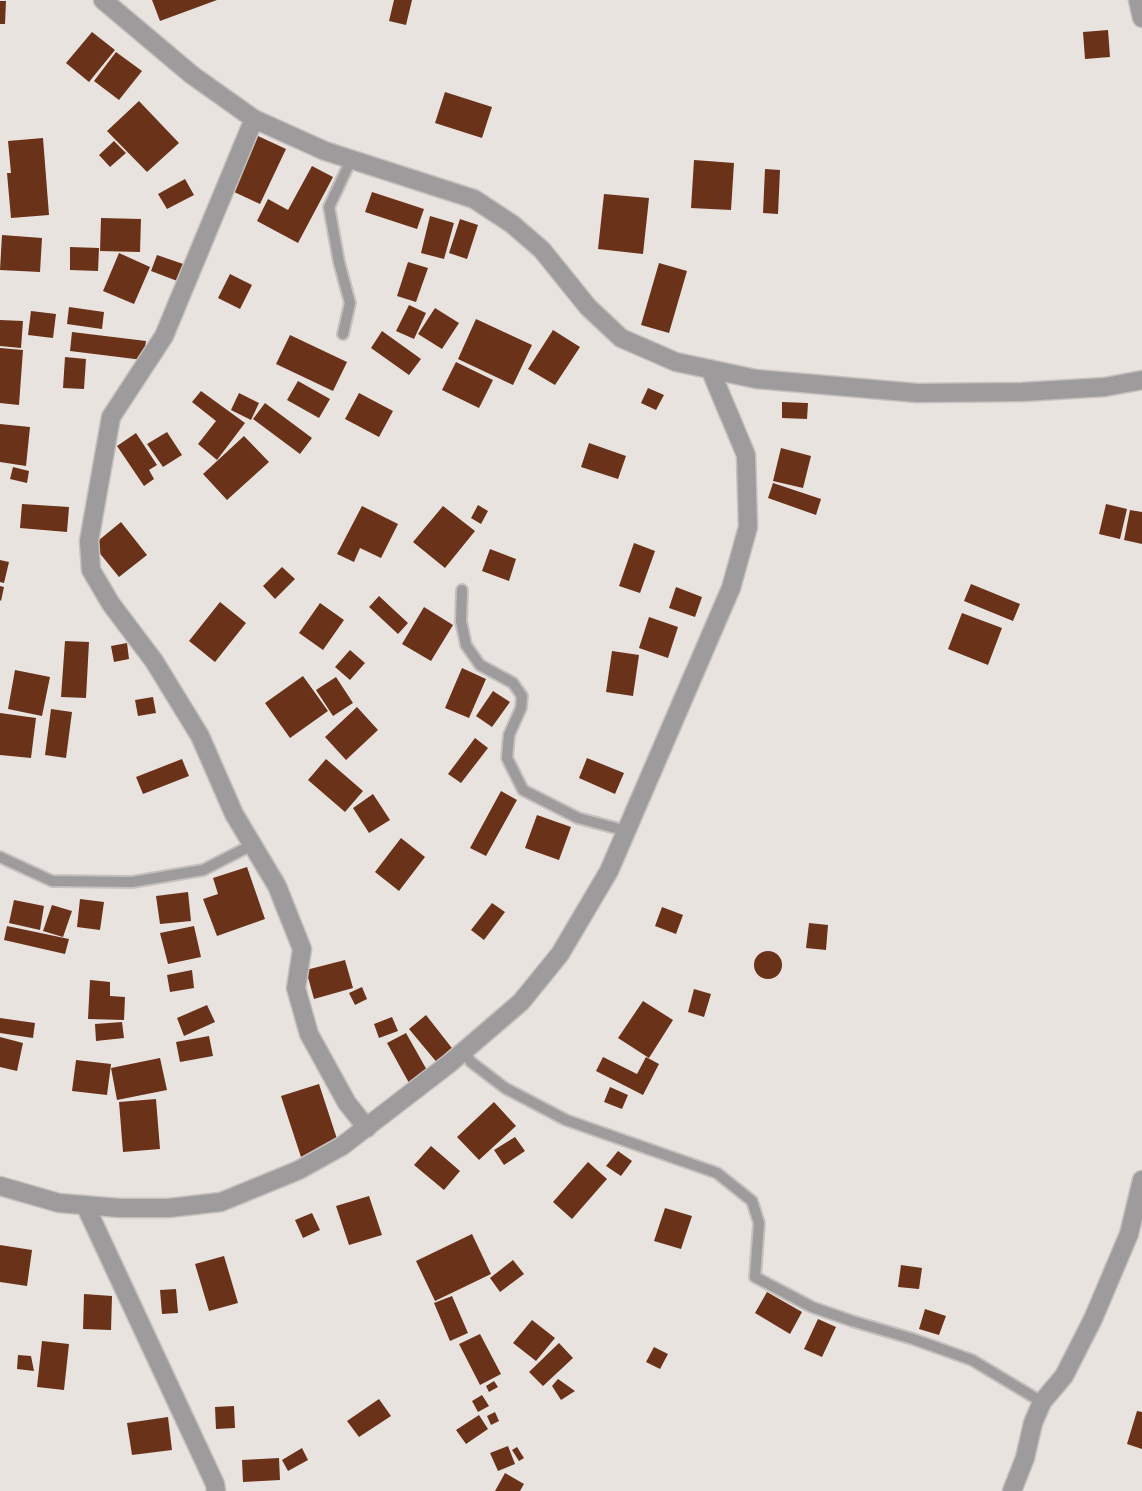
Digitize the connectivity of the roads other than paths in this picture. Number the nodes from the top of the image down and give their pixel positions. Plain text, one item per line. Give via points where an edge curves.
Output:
1 (103, 0) edge
2 (1138, 0) edge
3 (1142, 18) edge
4 (254, 119) junction
5 (351, 160) junction
6 (343, 334) dead end
7 (710, 369) junction
8 (1142, 380) edge
9 (462, 590) dead end
10 (627, 831) junction
11 (252, 845) junction
12 (0, 857) edge
13 (464, 1052) junction
14 (367, 1128) junction
15 (1142, 1180) edge
16 (0, 1186) edge
17 (85, 1205) junction
18 (1042, 1402) junction
19 (216, 1491) edge
20 (1012, 1491) edge

1 - 4 street via 192,75
2 - 3 street
4 - 5 street
4 - 11 street via 164,336 111,417 89,541 91,570 200,736
5 - 6 lane via 329,207 350,303
5 - 7 street via 474,199 542,250 588,307 621,338 676,362
7 - 8 street via 756,380 918,393 1105,387
7 - 10 street via 746,455 748,527 731,588
9 - 10 lane via 461,621 466,645 480,665 513,683 522,696 509,735 507,758 523,790 578,818
10 - 13 street via 609,872 560,954 520,1002
11 - 12 lane via 202,870 132,882 52,881
11 - 14 street via 277,886 302,950 296,988 309,1034 347,1103
13 - 14 street
13 - 18 lane via 505,1088 566,1120 717,1173 752,1201 759,1223 755,1277 812,1307 972,1360
14 - 17 street via 299,1170 221,1202 169,1208
15 - 18 street via 1129,1234 1093,1319 1064,1376
16 - 17 street via 59,1203
17 - 19 street
18 - 20 street

